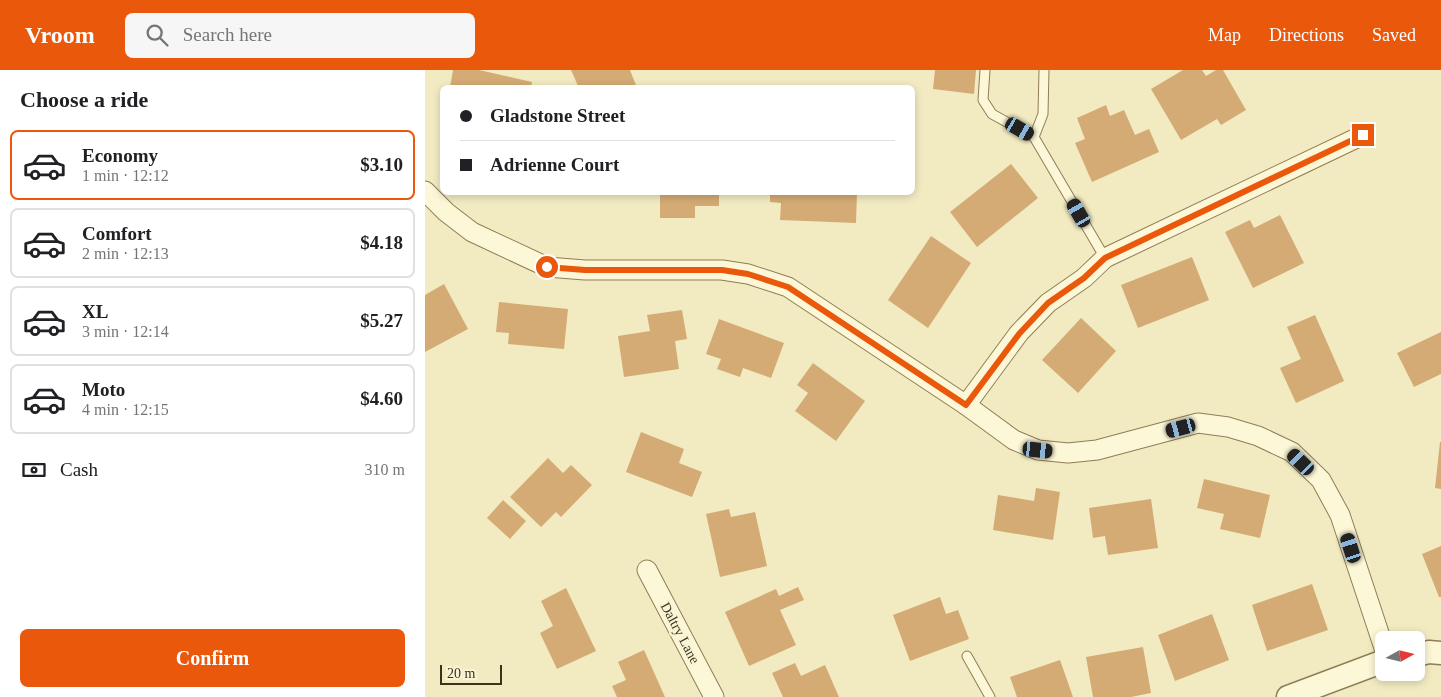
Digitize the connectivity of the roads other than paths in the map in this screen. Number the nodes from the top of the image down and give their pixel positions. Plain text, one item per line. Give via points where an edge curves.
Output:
1 (985, 70) edge
2 (1044, 70) edge
3 (1363, 135) dead end
4 (1034, 137) junction
5 (425, 191) edge
6 (1105, 258) junction
7 (966, 405) junction
8 (647, 570) dead end
9 (1378, 631) edge
10 (1425, 653) edge
11 (1441, 653) edge
12 (967, 656) dead end
13 (1375, 664) edge
14 (714, 697) edge
15 (989, 697) edge
16 (1288, 697) edge

1 - 4 lane via 983,100 993,114
2 - 4 lane via 1043,114
3 - 6 street
4 - 6 lane
5 - 7 street via 472,232 547,267 722,270 748,274 788,287
6 - 7 street via 1084,278 1048,303 1019,334
7 - 9 street via 1014,440 1038,450 1068,453 1097,450 1198,423 1258,436 1292,452 1321,480 1340,515
8 - 14 street, Daltry Lane
10 - 11 street
12 - 15 lane
13 - 16 street

